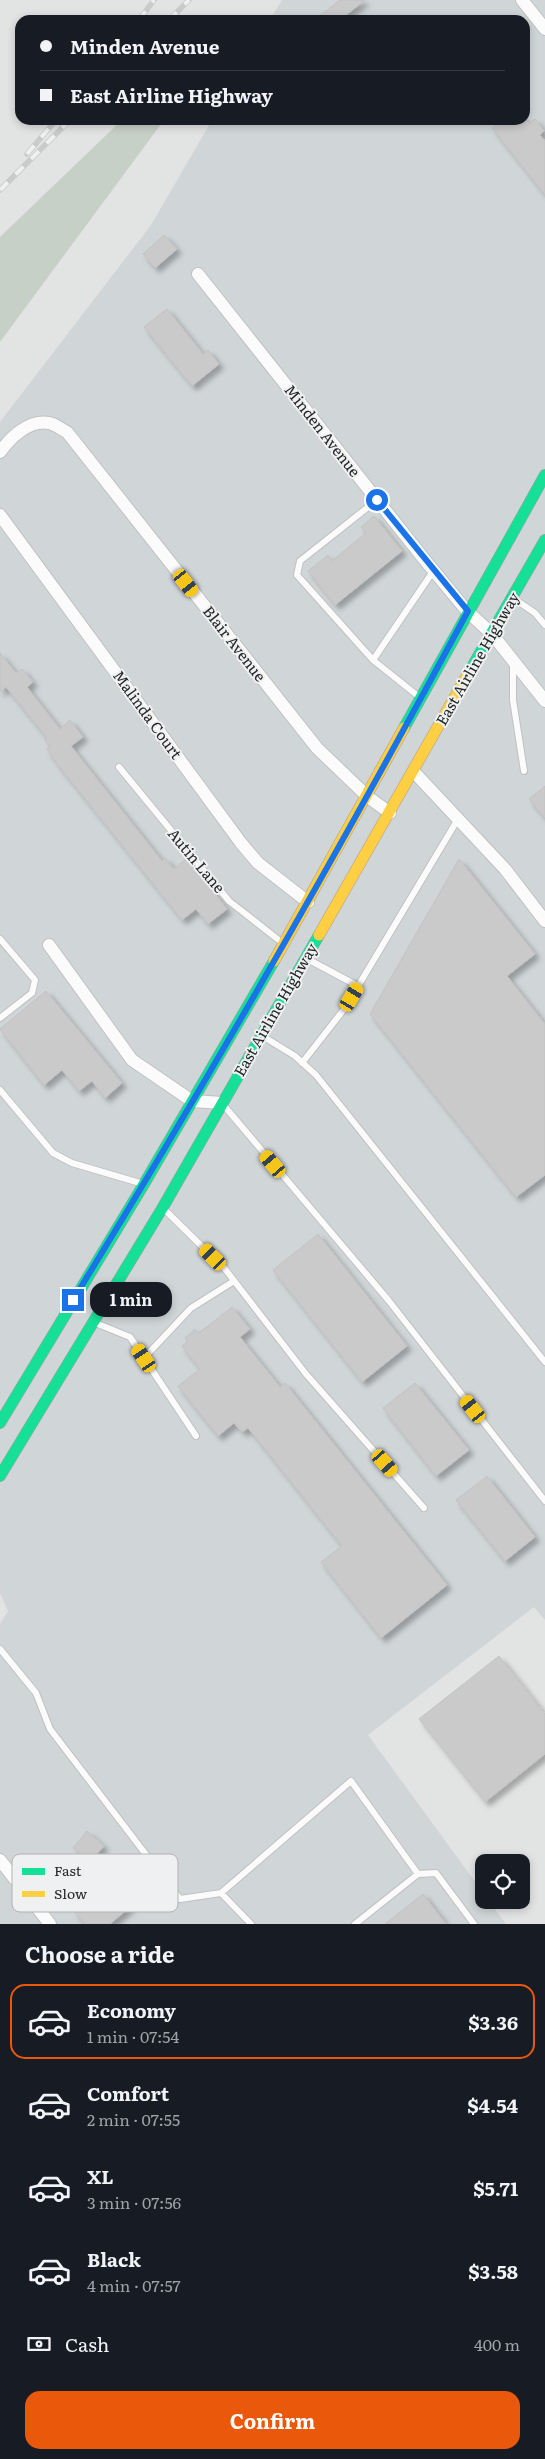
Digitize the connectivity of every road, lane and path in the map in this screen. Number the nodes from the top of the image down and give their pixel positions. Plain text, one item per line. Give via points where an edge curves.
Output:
1 (522, 0) edge
2 (545, 29) edge
3 (198, 274) dead end
4 (0, 452) edge
5 (545, 475) edge
6 (377, 500) junction
7 (0, 515) edge
8 (545, 540) edge
9 (434, 570) junction
10 (512, 598) junction
11 (468, 611) junction
12 (545, 625) edge
13 (492, 634) junction
14 (373, 660) junction
15 (514, 661) junction
16 (421, 698) junction
17 (545, 701) edge
18 (119, 767) dead end
19 (524, 771) dead end
20 (414, 772) junction
21 (368, 797) junction
22 (390, 813) junction
23 (458, 819) junction
24 (308, 902) junction
25 (545, 921) edge
26 (0, 939) edge
27 (50, 944) dead end
28 (283, 944) junction
29 (306, 958) junction
30 (358, 986) junction
31 (0, 1018) edge
32 (261, 1035) junction
33 (302, 1062) junction
34 (0, 1090) edge
35 (192, 1101) junction
36 (222, 1103) junction
37 (144, 1184) junction
38 (163, 1207) junction
39 (234, 1281) junction
40 (89, 1321) junction
41 (144, 1358) junction
42 (545, 1362) edge
43 (0, 1423) edge
44 (196, 1436) dead end
45 (2, 1466) edge
46 (545, 1501) edge
47 (424, 1508) dead end
48 (0, 1649) edge
49 (146, 1854) edge
50 (0, 1860) edge
51 (418, 1874) junction
52 (12, 1875) edge
53 (221, 1893) junction
54 (178, 1896) edge
55 (41, 1912) edge
56 (50, 1924) edge
57 (252, 1924) edge
58 (355, 1924) edge
59 (474, 1924) edge

1 - 2 street
3 - 6 street, Minden Avenue
4 - 21 street, Blair Avenue via 10,439 28,426 48,423 67,432 317,748
5 - 11 highway, East Airline Highway
6 - 9 street, Minden Avenue
6 - 14 lane via 300,561 297,575
7 - 24 street, Malinda Court via 241,843 258,863
8 - 10 highway, East Airline Highway
9 - 11 street, Minden Avenue
9 - 14 lane
10 - 12 lane via 536,614
10 - 13 highway, East Airline Highway
11 - 13 street, Minden Avenue
11 - 16 highway, East Airline Highway
13 - 15 street, Minden Avenue
13 - 20 highway, East Airline Highway
14 - 16 lane
15 - 17 street, Minden Avenue
15 - 19 lane via 514,700
16 - 21 highway, East Airline Highway
18 - 28 lane, Autin Lane via 229,900
20 - 22 highway, East Airline Highway
20 - 23 street
21 - 22 street, Blair Avenue
21 - 24 highway, East Airline Highway
22 - 29 highway, East Airline Highway
23 - 25 street via 505,869
23 - 30 lane
24 - 28 highway, East Airline Highway
26 - 31 lane via 35,980 32,993
27 - 35 street via 132,1060
28 - 35 highway, East Airline Highway
29 - 30 lane
29 - 32 highway, East Airline Highway
30 - 33 lane
32 - 33 lane
32 - 36 highway, East Airline Highway
33 - 42 lane via 316,1075
34 - 37 lane via 53,1153 72,1163
35 - 36 street
35 - 37 highway, East Airline Highway
36 - 38 highway, East Airline Highway
36 - 46 lane via 389,1301
37 - 43 highway, East Airline Highway via 67,1317
38 - 39 lane
38 - 40 highway, East Airline Highway
39 - 41 lane via 191,1308
39 - 47 lane via 306,1374
40 - 41 lane via 130,1337
40 - 45 highway, East Airline Highway
41 - 44 lane
48 - 49 lane via 36,1693 50,1729
50 - 52 street
51 - 53 lane via 351,1781
51 - 58 lane
51 - 59 lane via 436,1873
53 - 54 lane via 180,1899
53 - 57 lane
55 - 56 street

